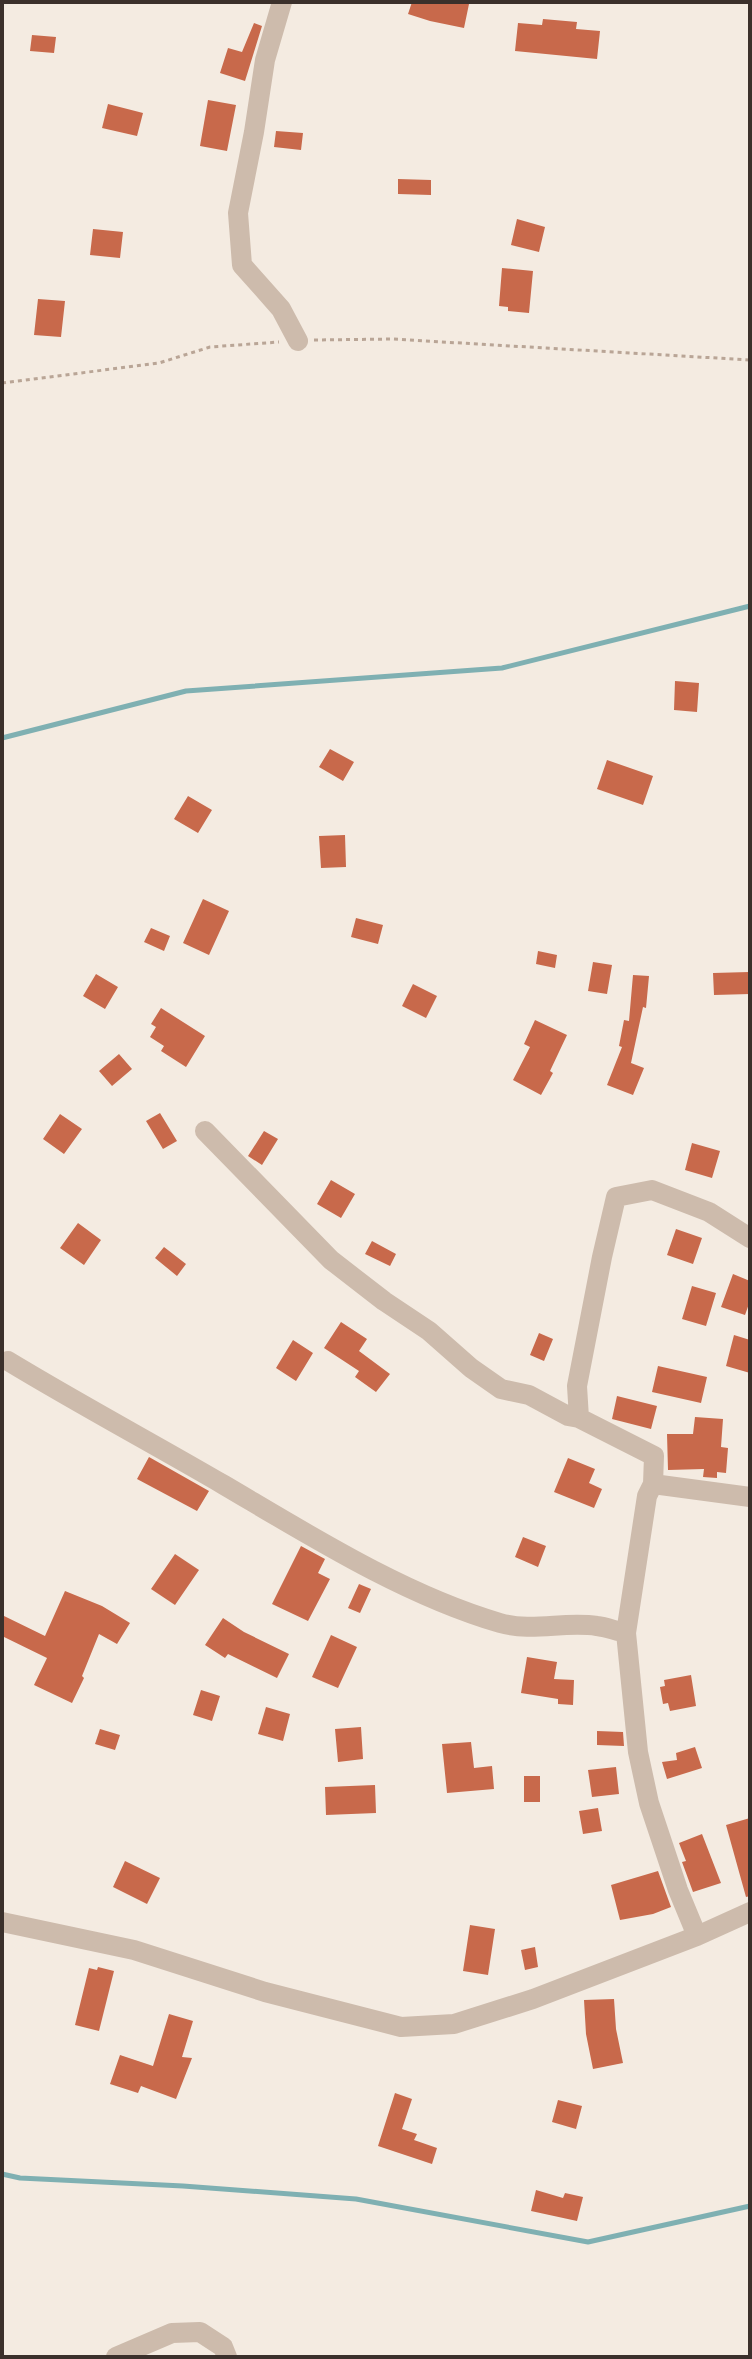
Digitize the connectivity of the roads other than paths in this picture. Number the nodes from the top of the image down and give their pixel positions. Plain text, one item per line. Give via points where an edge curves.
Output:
1 (282, 2) edge
2 (298, 341) road end
3 (205, 1131) dead end
4 (750, 1238) edge
5 (8, 1361) dead end
6 (579, 1418) junction
7 (653, 1484) junction
8 (750, 1497) edge
9 (626, 1633) junction
10 (750, 1912) edge
11 (2, 1922) edge
12 (697, 1936) junction
13 (116, 2357) edge
14 (227, 2357) edge

1 - 2 street via 265,60 238,213 242,265 281,309
3 - 6 street via 331,1260 471,1368 501,1389 529,1395
4 - 6 street via 709,1212 652,1190 616,1197 577,1386
5 - 9 street via 403,1585 504,1624 595,1625
6 - 7 street via 654,1456
7 - 8 street
7 - 9 street
9 - 12 street via 638,1752 649,1803
10 - 12 street
11 - 12 street via 134,1950 265,1992 401,2027 454,2024
13 - 14 street via 172,2333 200,2332 223,2347

